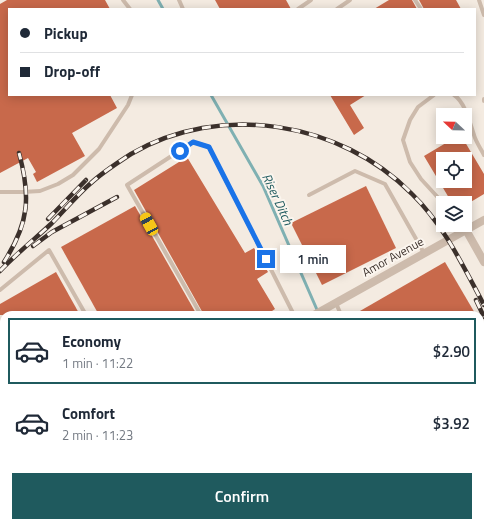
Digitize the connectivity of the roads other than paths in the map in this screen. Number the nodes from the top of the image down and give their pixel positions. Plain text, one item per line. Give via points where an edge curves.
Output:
1 (122, 0) edge
2 (311, 0) edge
3 (350, 0) edge
4 (479, 0) edge
5 (129, 8) edge
6 (299, 8) edge
7 (338, 8) edge
8 (484, 15) edge
9 (132, 96) edge
10 (433, 96) edge
11 (456, 96) edge
12 (484, 155) edge
13 (0, 192) edge
14 (310, 195) dead end
15 (437, 196) edge
16 (484, 220) edge
17 (472, 226) edge
18 (461, 232) edge
19 (464, 232) edge
20 (424, 253) junction
21 (484, 262) edge
22 (0, 290) edge
23 (336, 303) junction
24 (84, 311) edge
25 (199, 311) edge
26 (292, 311) edge
27 (321, 311) edge
28 (339, 311) edge

1 - 5 lane
2 - 6 lane
3 - 7 lane
4 - 8 lane
9 - 13 lane via 99,149 73,175 40,191
10 - 15 lane via 418,107 410,120 404,140 410,162
11 - 12 lane via 465,109
14 - 20 lane via 355,171 385,184
16 - 17 street, Amor Avenue
18 - 20 street, Amor Avenue
19 - 21 street
20 - 23 street, Amor Avenue
22 - 24 lane via 49,250
23 - 27 street, Amor Avenue
23 - 28 lane
25 - 26 lane via 127,186 193,142 209,147

